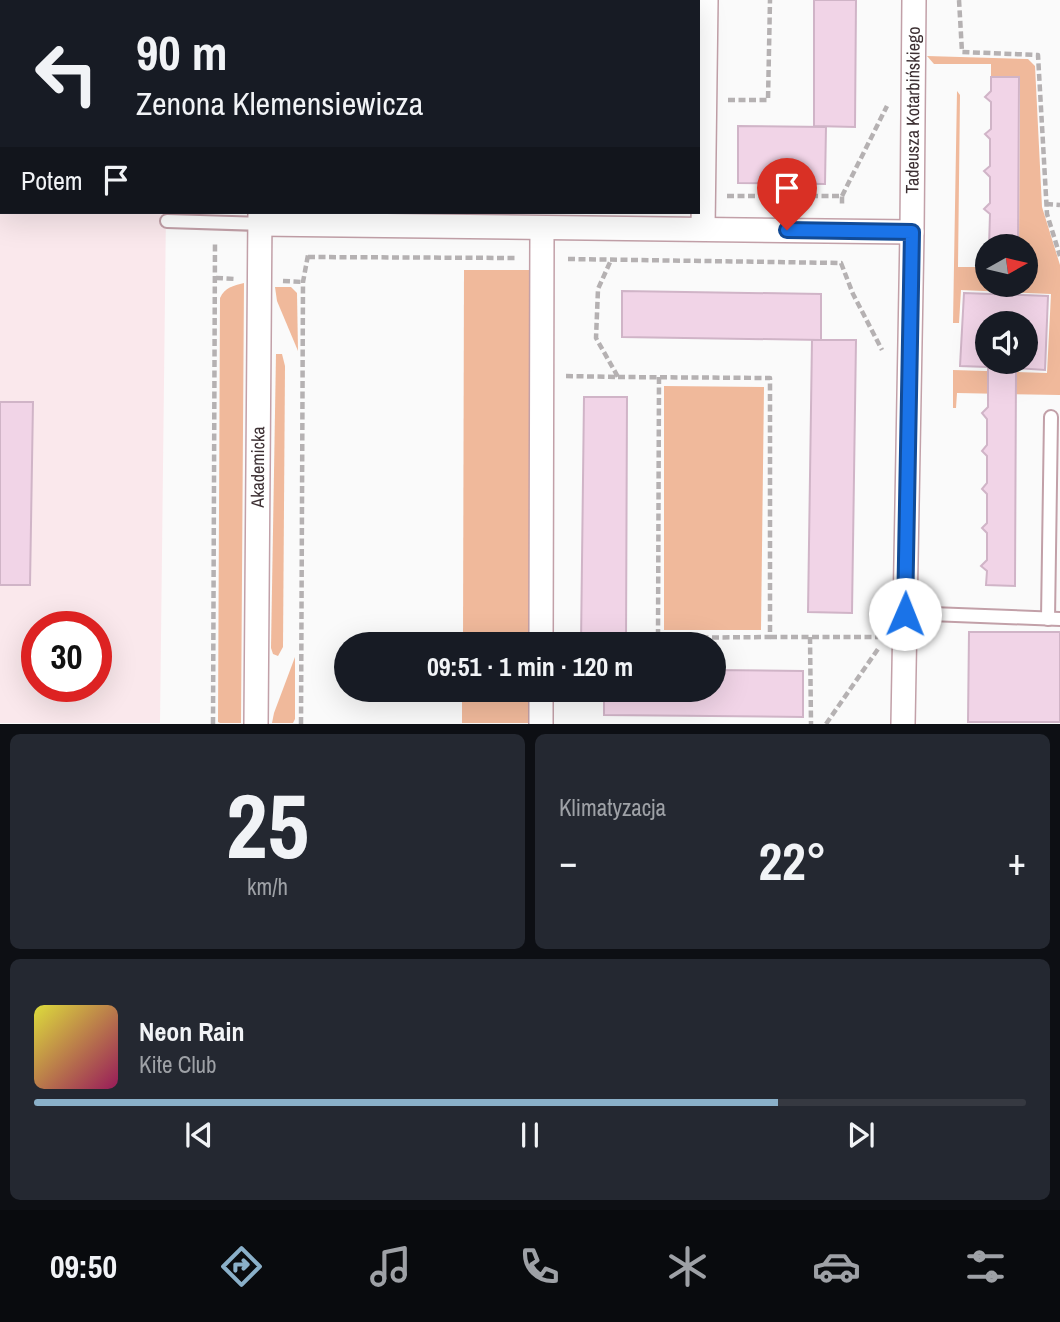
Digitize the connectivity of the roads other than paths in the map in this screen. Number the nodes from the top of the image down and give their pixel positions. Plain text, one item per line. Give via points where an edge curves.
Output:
1 (706, 0) edge
2 (914, 0) edge
3 (260, 218) edge
4 (167, 221) dead end
5 (542, 228) junction
6 (703, 228) junction
7 (912, 232) junction
8 (1051, 417) dead end
9 (905, 614) junction
10 (1054, 619) edge
11 (541, 632) edge
12 (541, 702) edge
13 (256, 723) edge
14 (541, 723) edge
15 (903, 723) edge

1 - 6 street
2 - 7 street, Tadeusza Kotarbińskiego
3 - 4 lane via 215,223
3 - 5 street via 309,225
3 - 13 street, Akademicka
5 - 6 street
5 - 11 street
6 - 7 street
7 - 9 street, Tadeusza Kotarbińskiego
8 - 10 lane
9 - 10 lane
9 - 15 street, Tadeusza Kotarbińskiego
12 - 14 street

